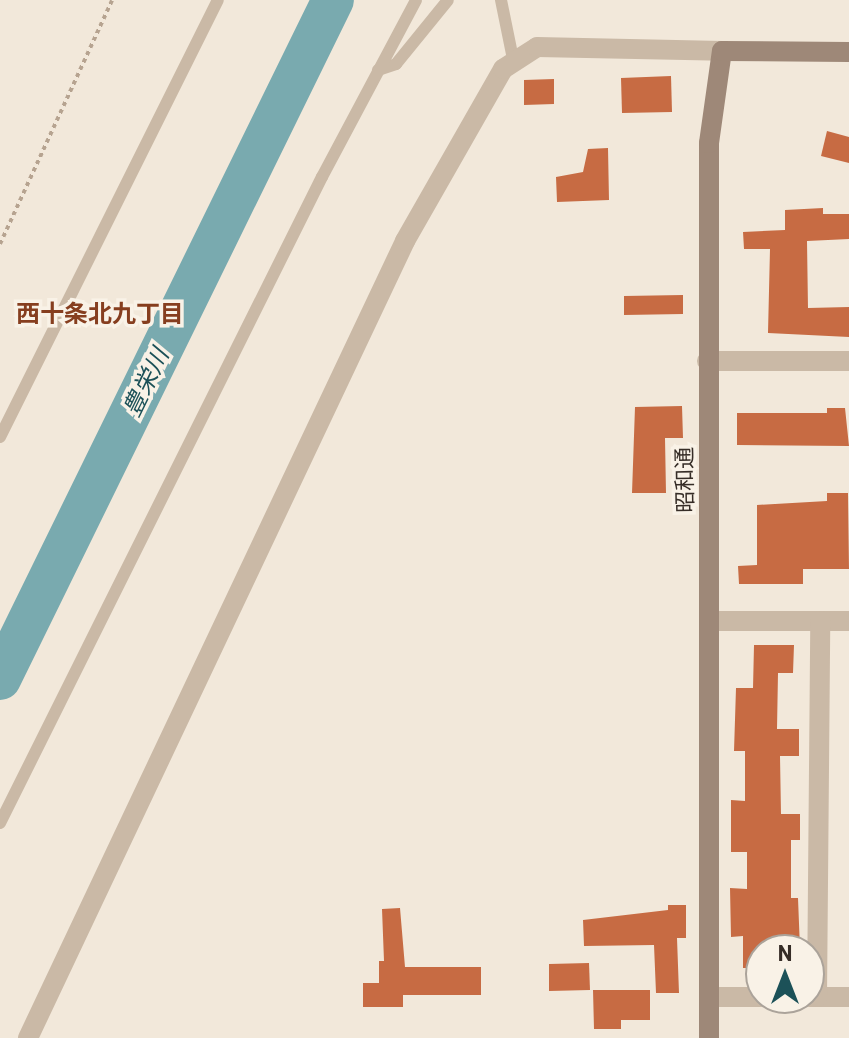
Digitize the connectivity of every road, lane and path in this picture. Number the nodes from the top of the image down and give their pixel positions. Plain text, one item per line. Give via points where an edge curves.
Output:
1 (112, 0) edge
2 (218, 0) edge
3 (416, 0) edge
4 (448, 0) edge
5 (501, 0) edge
6 (722, 51) junction
7 (849, 52) edge
8 (513, 59) junction
9 (378, 70) junction
10 (0, 244) edge
11 (707, 361) junction
12 (849, 361) edge
13 (0, 437) edge
14 (710, 621) junction
15 (820, 621) junction
16 (849, 621) edge
17 (0, 823) edge
18 (814, 934) edge
19 (709, 997) junction
20 (745, 997) edge
21 (825, 997) edge
22 (849, 997) edge
23 (28, 1038) edge
24 (709, 1038) edge

1 - 10 path
2 - 13 lane
3 - 9 lane
4 - 9 lane via 396,64
5 - 8 lane
6 - 7 street
6 - 8 street via 537,47
6 - 11 street, 昭和通 via 709,143
8 - 23 street via 405,241
9 - 17 lane
11 - 12 street
11 - 14 street, 昭和通
14 - 15 street
14 - 19 street, 昭和通
15 - 16 street
15 - 18 street
19 - 20 street
19 - 24 street, 昭和通
21 - 22 street

